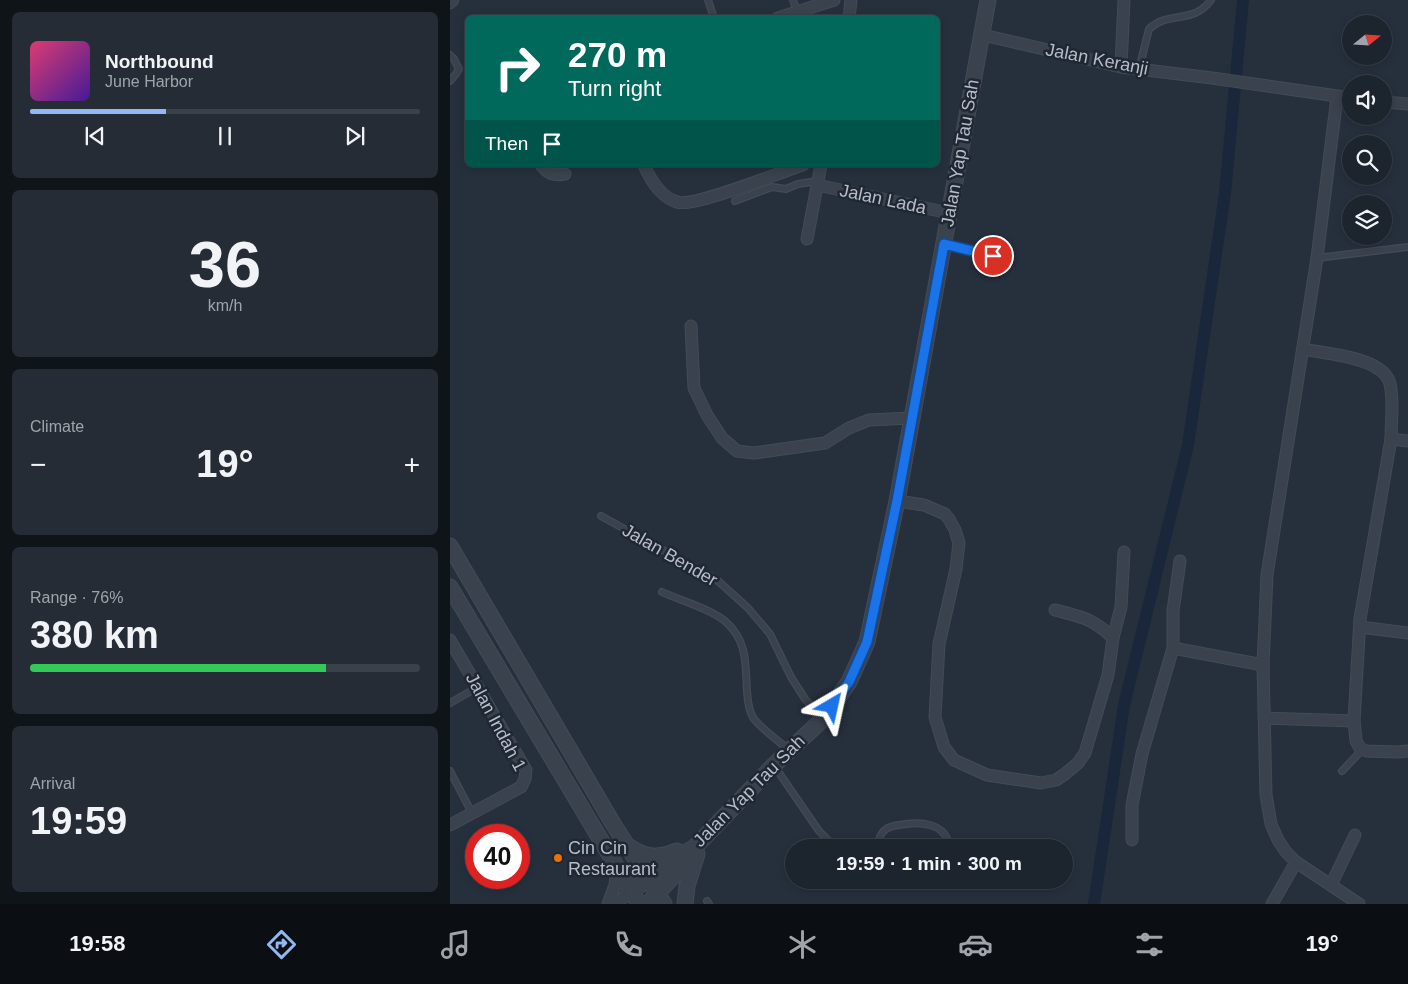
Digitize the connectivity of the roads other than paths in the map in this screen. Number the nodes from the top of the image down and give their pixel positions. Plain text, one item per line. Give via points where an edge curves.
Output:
1 (453, 0) edge
2 (708, 0) edge
3 (793, 0) edge
4 (834, 0) edge
5 (852, 0) edge
6 (988, 0) edge
7 (1124, 0) edge
8 (1211, 0) edge
9 (450, 3) edge
10 (797, 12) junction
11 (713, 15) edge
12 (788, 15) edge
13 (849, 15) edge
14 (983, 35) junction
15 (450, 55) edge
16 (1121, 67) junction
17 (1139, 69) junction
18 (450, 81) edge
19 (1338, 97) junction
20 (1342, 97) edge
21 (1392, 103) edge
22 (1408, 104) edge
23 (543, 167) edge
24 (645, 167) edge
25 (796, 167) edge
26 (565, 174) dead end
27 (819, 175) edge
28 (735, 201) dead end
29 (949, 213) junction
30 (807, 239) dead end
31 (944, 244) junction
32 (1408, 247) edge
33 (1010, 256) dead end
34 (1317, 258) junction
35 (691, 326) dead end
36 (1303, 350) junction
37 (912, 418) junction
38 (1391, 439) junction
39 (1408, 441) edge
40 (897, 501) junction
41 (602, 516) dead end
42 (450, 546) edge
43 (1124, 552) dead end
44 (1180, 561) dead end
45 (450, 586) edge
46 (662, 592) dead end
47 (1055, 610) dead end
48 (1360, 627) junction
49 (1408, 632) edge
50 (1114, 638) junction
51 (450, 640) edge
52 (1173, 648) junction
53 (1263, 665) junction
54 (478, 687) junction
55 (450, 703) edge
56 (823, 718) junction
57 (1264, 718) junction
58 (1354, 721) junction
59 (1363, 750) junction
60 (790, 751) junction
61 (1408, 751) edge
62 (774, 765) junction
63 (450, 771) edge
64 (1342, 771) dead end
65 (472, 813) junction
66 (450, 825) edge
67 (1354, 835) dead end
68 (827, 839) edge
69 (880, 839) edge
70 (949, 839) edge
71 (1132, 840) dead end
72 (625, 844) junction
73 (697, 844) junction
74 (1296, 862) junction
75 (617, 866) junction
76 (647, 878) junction
77 (1331, 885) junction
78 (636, 898) edge
79 (656, 901) edge
80 (608, 904) edge
81 (615, 904) edge
82 (685, 904) edge
83 (1272, 904) edge
84 (1359, 904) edge

1 - 9 street
2 - 11 lane
3 - 10 lane
4 - 10 street
5 - 13 street
6 - 14 street, Jalan Yap Tau Sah
7 - 16 street
8 - 17 lane via 1203,10 1193,15 1162,20 1149,28
10 - 12 street
14 - 16 street, Jalan Keranji
14 - 29 street, Jalan Yap Tau Sah
15 - 18 lane via 459,69
16 - 17 street, Jalan Keranji
17 - 19 street, Jalan Keranji
19 - 20 street
19 - 34 street
21 - 22 street
23 - 26 street via 556,176
24 - 25 street via 657,187 678,203 698,201
27 - 28 lane via 786,188 772,187
27 - 29 street, Jalan Lada
27 - 30 street
29 - 31 street, Jalan Yap Tau Sah
31 - 33 lane via 978,254
31 - 37 street, Jalan Yap Tau Sah
32 - 34 lane
34 - 36 street
35 - 37 street via 694,388 722,438 737,450 754,454 825,443 869,420
36 - 38 street via 1359,360 1383,372 1390,384
36 - 53 street via 1267,575
37 - 40 street, Jalan Yap Tau Sah
38 - 39 street
38 - 48 street
40 - 50 street via 924,505 944,514 950,519 958,543 956,569 939,644 935,717 944,747 954,760 987,775 1041,783 1065,774 1086,753 1108,675
40 - 56 street, Jalan Yap Tau Sah via 867,642 849,682
41 - 56 lane, Jalan Bender via 717,580 770,634 791,677
42 - 72 street
43 - 50 street via 1121,607
44 - 52 street
45 - 75 street
46 - 60 lane via 720,617 735,632 744,650 746,687 753,719
47 - 50 street via 1092,620
48 - 49 street
48 - 58 street
51 - 54 street, Jalan Indah 1
52 - 53 street
52 - 71 street via 1142,754 1132,805
53 - 57 street
54 - 55 lane
54 - 65 street, Jalan Indah 1 via 526,770 521,787
56 - 60 street, Jalan Yap Tau Sah
57 - 58 street
57 - 74 street via 1266,795 1271,824 1278,840
58 - 59 street via 1356,741
59 - 61 street
59 - 64 lane
60 - 62 street, Jalan Yap Tau Sah
62 - 68 lane
62 - 73 street, Jalan Yap Tau Sah
63 - 65 lane
65 - 66 street, Jalan Indah 1
67 - 77 street
69 - 70 lane via 882,831 890,826 911,823 933,825
72 - 73 street via 640,854 659,856
72 - 76 street
73 - 76 street, Jalan Yap Tau Sah
73 - 79 street
73 - 82 street
74 - 77 street
74 - 83 street
75 - 78 street
75 - 80 street
76 - 78 street, Jalan Yap Tau Sah
76 - 79 street
77 - 84 street
78 - 81 street

